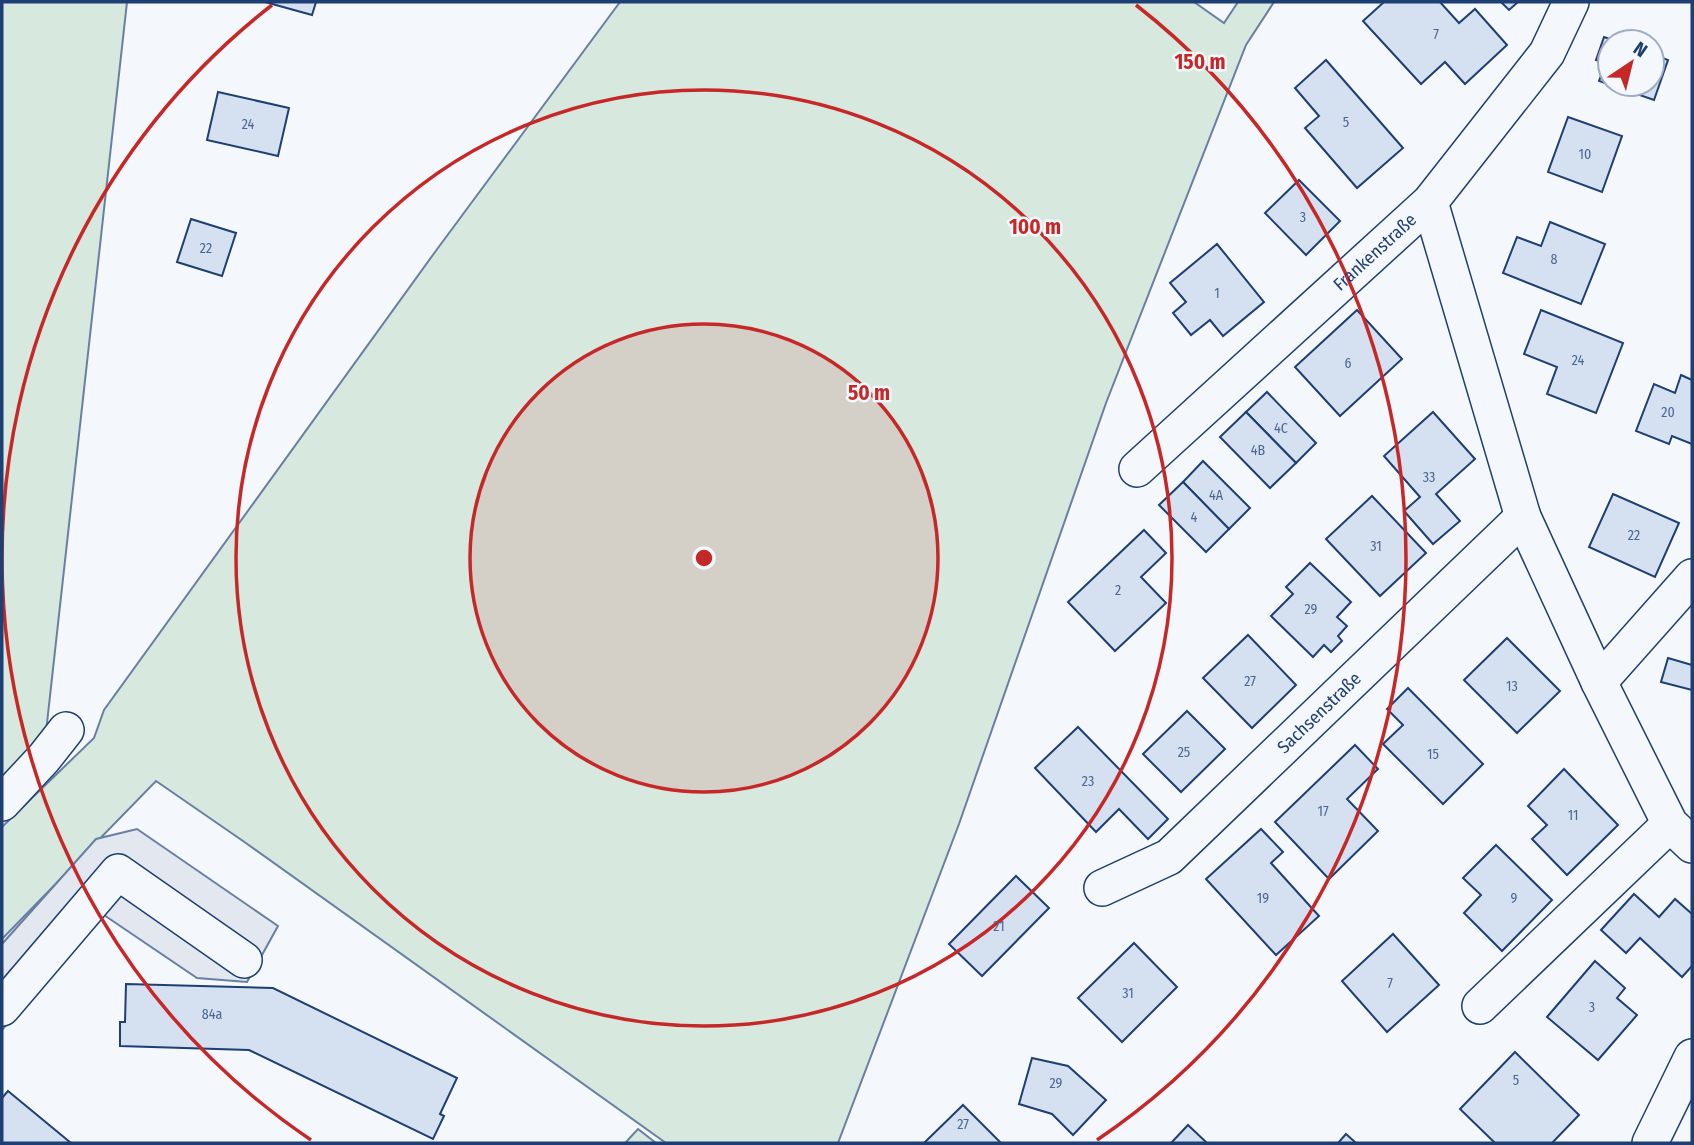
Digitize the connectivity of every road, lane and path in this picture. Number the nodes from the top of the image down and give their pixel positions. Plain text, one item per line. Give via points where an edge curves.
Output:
1 (1571, 2) edge
2 (1430, 202) junction
3 (1137, 469) dead end
4 (1523, 517) junction
5 (1692, 578) edge
6 (1599, 682) junction
7 (66, 730) dead end
8 (2, 803) edge
9 (1681, 835) edge
10 (1102, 888) dead end
11 (244, 960) dead end
12 (1480, 1006) dead end
13 (2, 1008) edge
14 (1692, 1057) edge
15 (1650, 1143) edge

1 - 2 street, Frankenstraße via 1547,53
2 - 3 street, Frankenstraße
2 - 4 street
4 - 6 street
4 - 10 street, Sachsenstraße via 1170,857
5 - 6 street
6 - 9 street
7 - 8 street
9 - 12 street
11 - 13 street via 118,873
14 - 15 street

